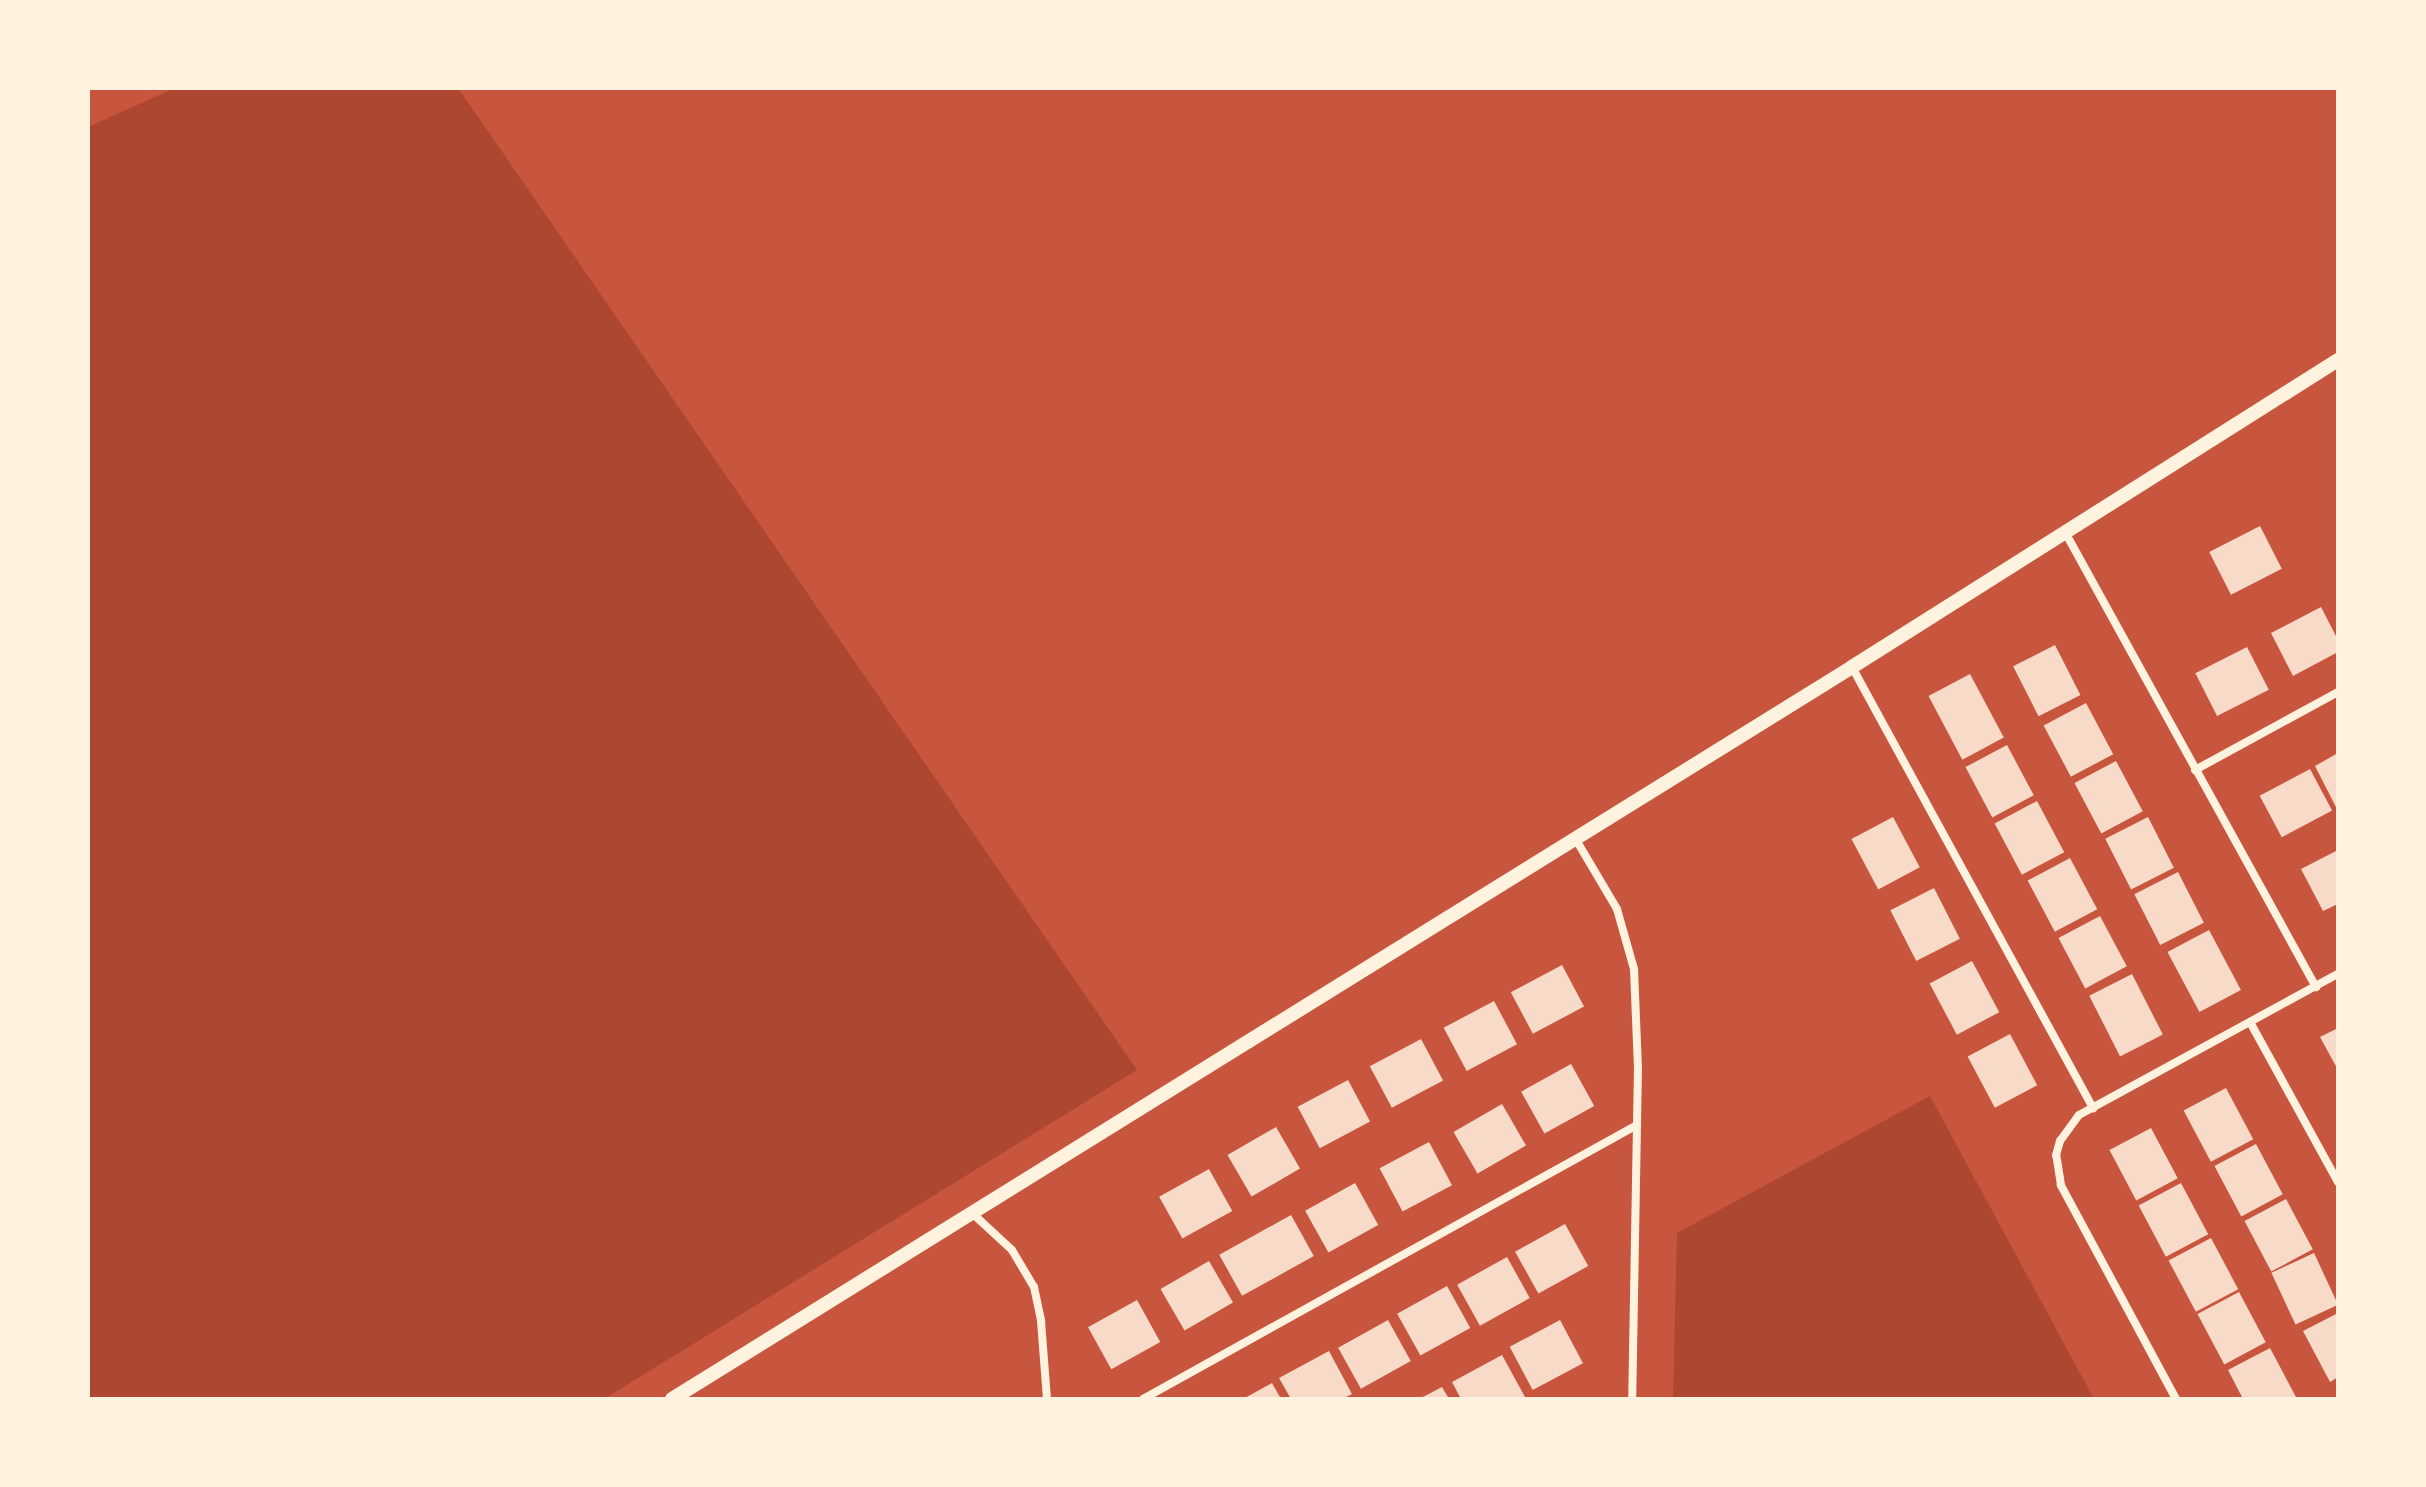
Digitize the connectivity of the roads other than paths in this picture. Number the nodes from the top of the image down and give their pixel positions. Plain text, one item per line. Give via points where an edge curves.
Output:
1 (2338, 360) edge
2 (2065, 532) junction
3 (1852, 667) junction
4 (2338, 692) edge
5 (2195, 770) junction
6 (1575, 838) junction
7 (2338, 974) edge
8 (2316, 987) junction
9 (2250, 1022) junction
10 (2093, 1108) junction
11 (1637, 1125) junction
12 (2338, 1182) edge
13 (971, 1212) junction
14 (672, 1399) edge
15 (1047, 1399) edge
16 (1143, 1399) edge
17 (1632, 1399) edge
18 (2176, 1399) edge

1 - 2 street
2 - 3 street
2 - 5 street
3 - 6 street
3 - 10 street
4 - 5 street
5 - 8 street
6 - 11 street via 1608,890 1627,936 1638,1009
6 - 13 street
7 - 8 street
8 - 9 street
9 - 10 street
9 - 12 street
10 - 18 street via 2079,1115 2060,1141 2056,1155 2061,1185
11 - 16 street
11 - 17 street
13 - 14 street
13 - 15 street via 1012,1250 1034,1287

